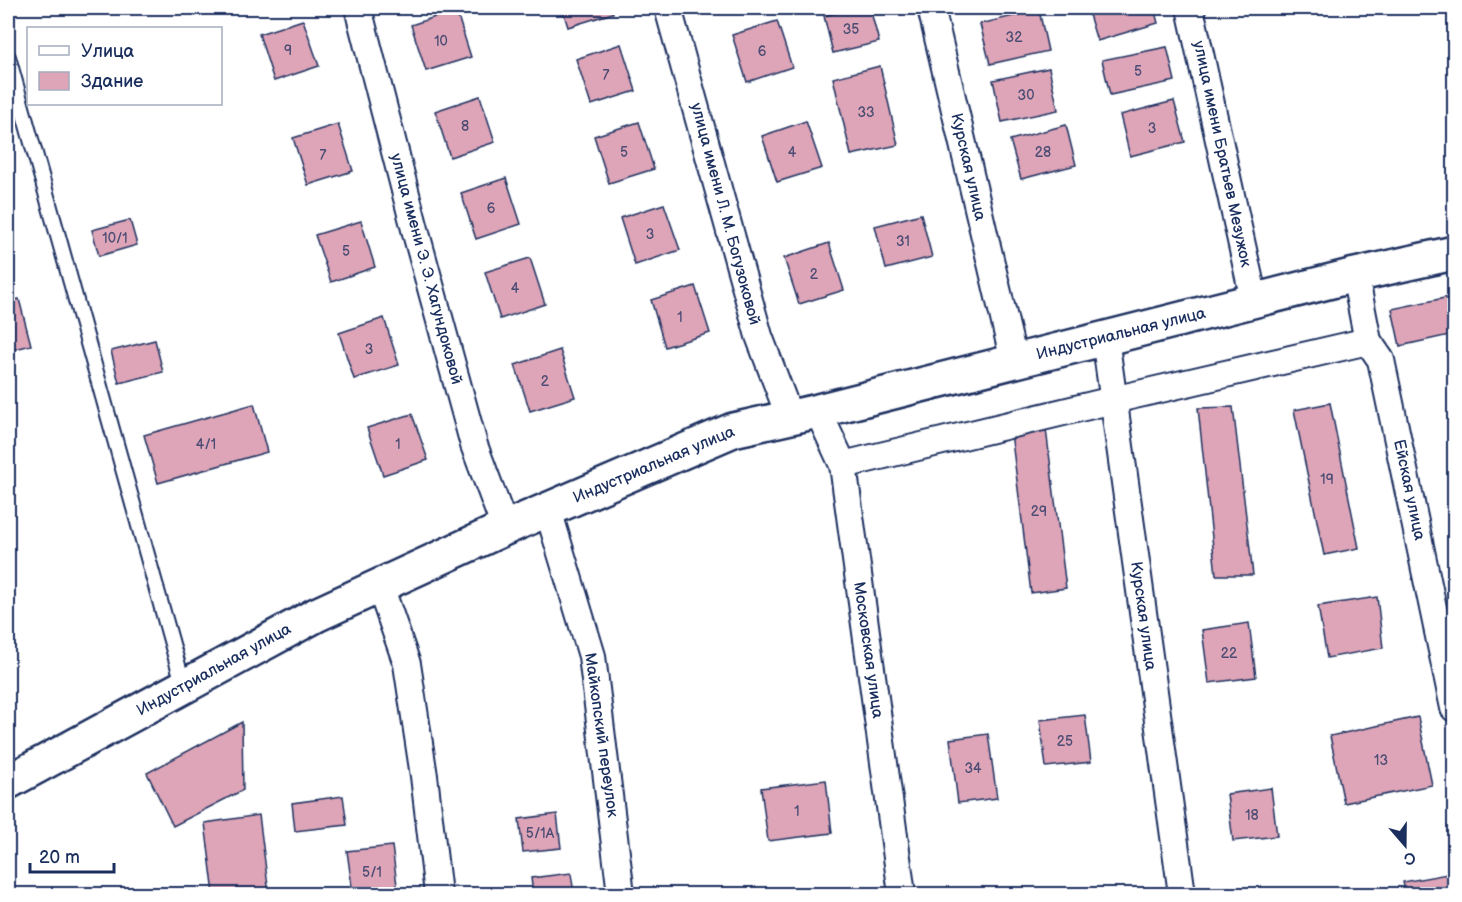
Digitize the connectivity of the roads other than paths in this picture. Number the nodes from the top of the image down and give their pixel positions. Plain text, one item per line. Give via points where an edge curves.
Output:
1 (358, 8) edge
2 (669, 8) edge
3 (931, 8) edge
4 (1190, 8) edge
5 (8, 57) edge
6 (1455, 253) edge
7 (1355, 275) junction
8 (1254, 300) junction
9 (1105, 338) junction
10 (1368, 341) junction
11 (1014, 361) junction
12 (1113, 400) junction
13 (804, 415) junction
14 (843, 465) junction
15 (548, 510) junction
16 (505, 528) junction
17 (380, 586) junction
18 (184, 687) junction
19 (1455, 708) edge
20 (8, 782) edge
21 (438, 894) edge
22 (621, 894) edge
23 (902, 894) edge
24 (1182, 894) edge

1 - 16 street, улица имени Э. Э. Хагундоковой via 471,433
2 - 13 street, улица имени Л. М. Богузоковой via 759,336
3 - 11 street, Курская улица
4 - 8 street, улица имени Братьев Мезужок
5 - 18 lane
6 - 7 street, Индустриальная улица
7 - 8 street, Индустриальная улица
7 - 10 street, Ейская улица
8 - 9 street, Индустриальная улица
9 - 11 street, Индустриальная улица
9 - 12 street, Курская улица
10 - 12 street
10 - 19 street, Ейская улица via 1381,360
11 - 13 street, Индустриальная улица
12 - 14 street
12 - 24 street, Курская улица
13 - 14 street, Московская улица
13 - 15 street, Индустриальная улица via 733,430
14 - 23 street, Московская улица
15 - 16 street, Индустриальная улица
15 - 22 street, Майкопский переулок via 592,656
16 - 17 street, Индустриальная улица
17 - 18 street, Индустриальная улица via 316,615
17 - 21 street via 407,664
18 - 20 street, Индустриальная улица

